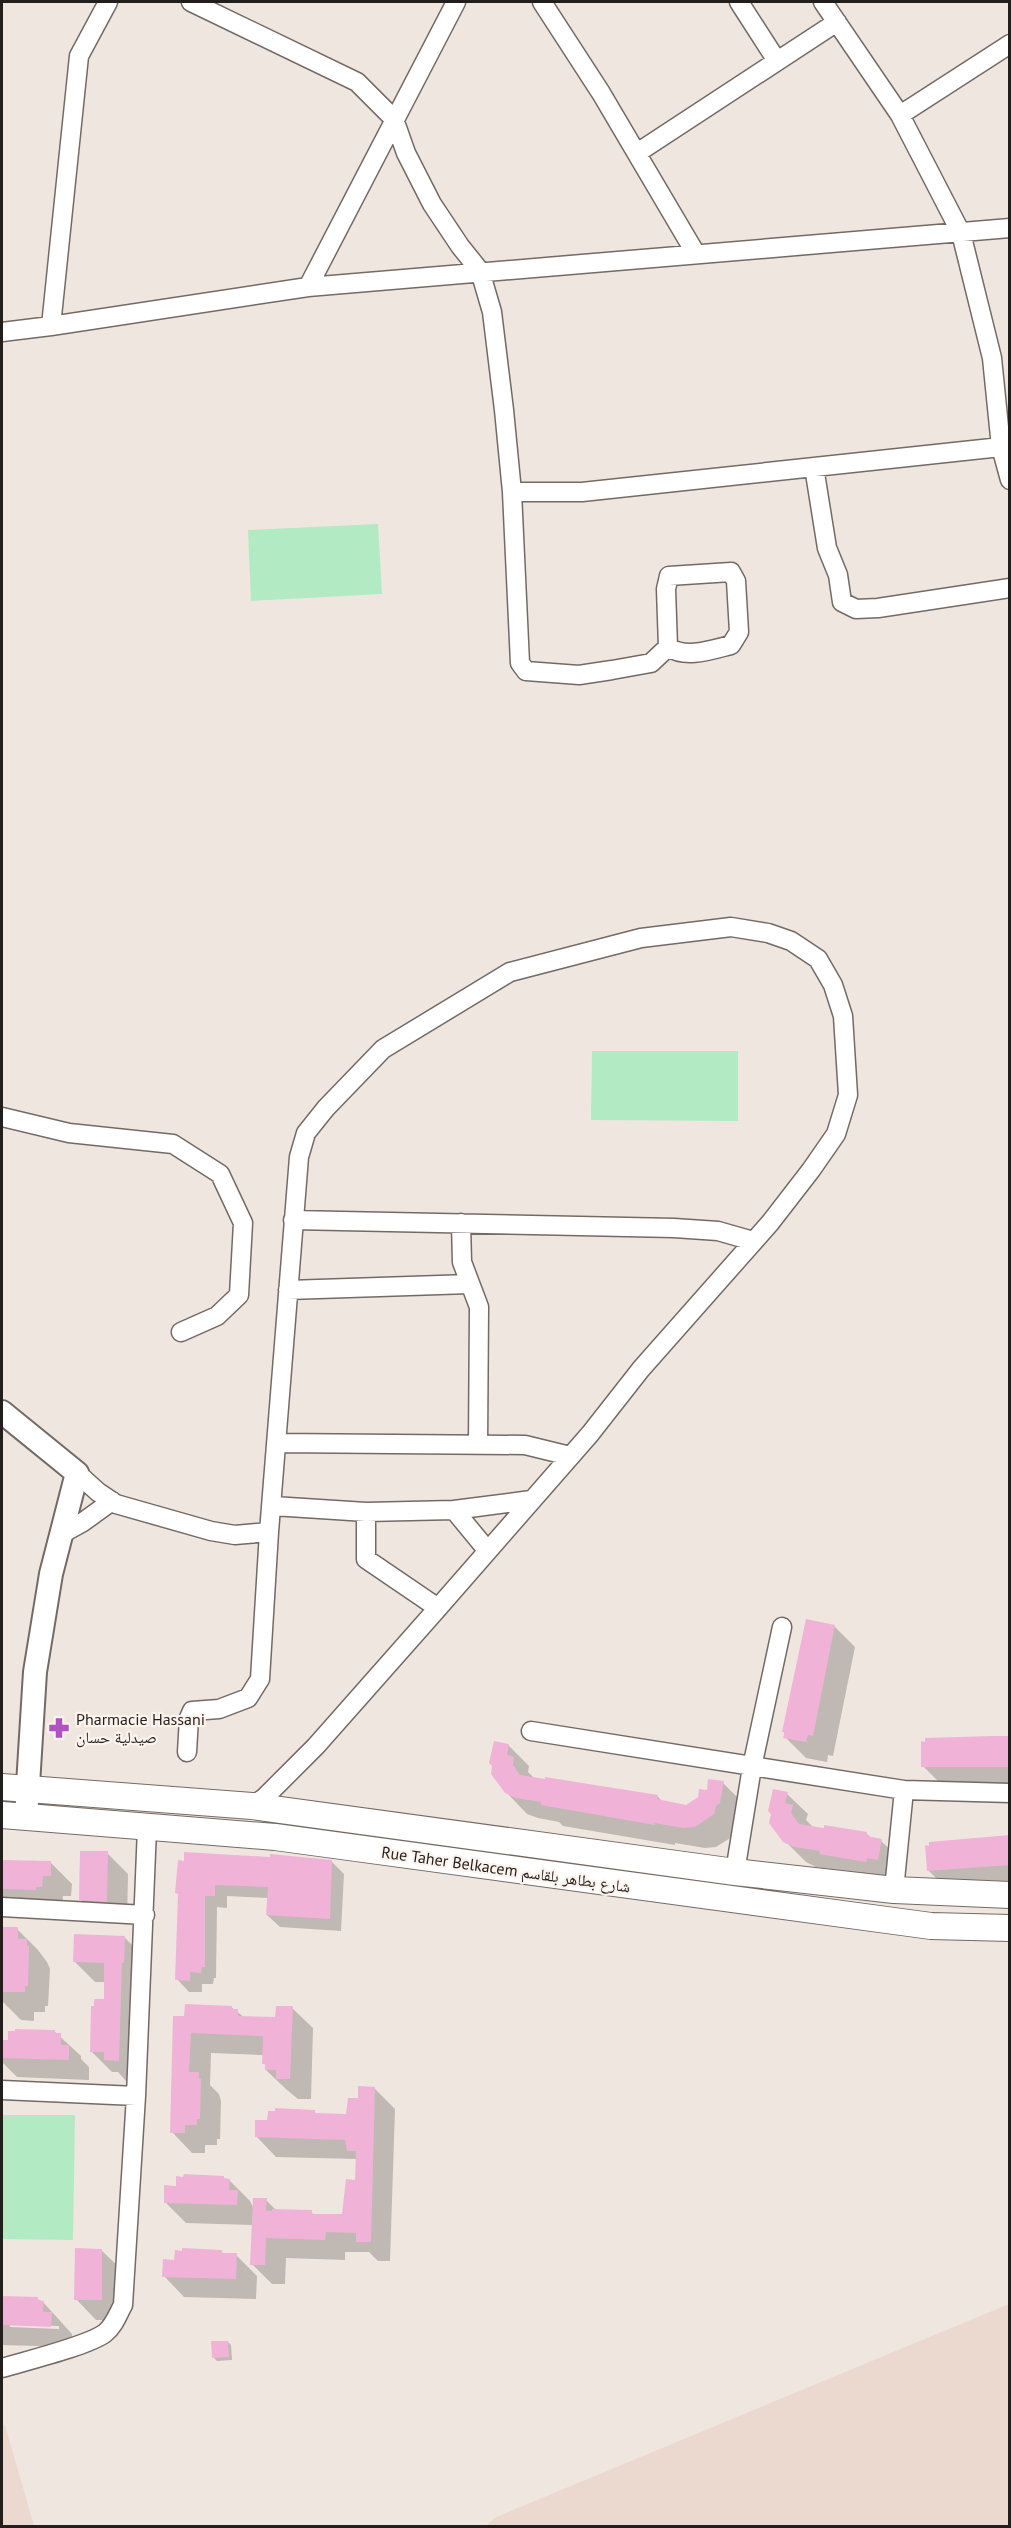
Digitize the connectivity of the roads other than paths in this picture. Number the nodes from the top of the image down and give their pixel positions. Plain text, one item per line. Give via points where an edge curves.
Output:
1 (108, 2) edge
2 (192, 2) edge
3 (456, 2) edge
4 (542, 2) edge
5 (739, 2) edge
6 (823, 2) edge
7 (837, 22) junction
8 (1010, 44) edge
9 (777, 62) junction
10 (900, 115) junction
11 (394, 119) junction
12 (637, 153) junction
13 (1010, 228) edge
14 (961, 233) junction
15 (696, 254) junction
16 (480, 271) junction
17 (308, 286) junction
18 (51, 326) junction
19 (2, 332) edge
20 (1001, 357) edge
21 (1006, 463) edge
22 (814, 467) junction
23 (512, 492) junction
24 (1010, 588) edge
25 (668, 647) junction
26 (2, 1117) edge
27 (293, 1220) junction
28 (460, 1223) junction
29 (753, 1241) junction
30 (470, 1284) junction
31 (288, 1290) junction
32 (181, 1332) dead end
33 (2, 1412) edge
34 (278, 1443) junction
35 (478, 1444) junction
36 (570, 1456) junction
37 (77, 1473) junction
38 (531, 1500) junction
39 (112, 1501) junction
40 (273, 1506) junction
41 (454, 1510) junction
42 (366, 1512) junction
43 (269, 1532) junction
44 (63, 1533) junction
45 (487, 1550) junction
46 (438, 1608) junction
47 (782, 1627) dead end
48 (531, 1731) dead end
49 (187, 1752) dead end
50 (752, 1767) junction
51 (2, 1788) edge
52 (28, 1789) junction
53 (904, 1790) junction
54 (1010, 1793) edge
55 (252, 1806) junction
56 (14, 1816) edge
57 (147, 1828) junction
58 (735, 1872) junction
59 (894, 1890) junction
60 (1010, 1894) edge
61 (2, 1907) edge
62 (145, 1915) junction
63 (1010, 1928) edge
64 (2, 2090) edge
65 (136, 2096) junction
66 (2, 2368) edge

1 - 18 street via 79,56
2 - 11 street via 357,82
3 - 11 street
4 - 12 street
5 - 9 street
6 - 7 street
7 - 9 street
7 - 10 street
8 - 10 street
9 - 12 street
10 - 14 street
11 - 16 street via 432,204
11 - 17 street
12 - 15 street
13 - 14 street
14 - 15 street
14 - 20 street
15 - 16 street
16 - 17 street
16 - 23 street via 492,312
17 - 18 street
18 - 19 street
20 - 21 street
21 - 22 street
22 - 23 street via 582,492
22 - 24 street via 827,548 843,602 856,609 878,608
23 - 25 street via 520,663 526,671 579,675 612,670 651,663
25 - 25 street via 669,576 730,572 736,581 739,632 731,645 679,654
26 - 32 street via 69,1133 172,1144 220,1174 243,1223 239,1295 217,1316
27 - 28 street
27 - 29 street via 299,1157 306,1133 383,1049 510,972 641,938 731,927 791,941 818,959 833,985 843,1016 847,1054 848,1095 836,1134
27 - 31 street
28 - 29 street via 674,1228 718,1231
28 - 30 street via 462,1262
29 - 36 street
30 - 31 street
30 - 35 street via 479,1307
31 - 34 street
33 - 37 street
34 - 35 street
34 - 40 street
35 - 36 street via 525,1445
36 - 38 street
37 - 39 street
37 - 44 street
38 - 41 street
38 - 45 street
39 - 43 street via 212,1531 235,1535
39 - 44 street
40 - 42 street
40 - 43 street
41 - 42 street
41 - 45 street
42 - 46 street via 366,1559
43 - 49 street via 260,1679 248,1698 219,1709 192,1711
44 - 52 street via 51,1574 35,1671
45 - 46 street
46 - 55 street via 316,1746
47 - 50 street
48 - 50 street
50 - 53 street
50 - 58 street
51 - 52 main road, Rue Taher Belkacem شارع بطاهر بلقاسم
52 - 55 main road, Rue Taher Belkacem شارع بطاهر بلقاسم
52 - 56 street
53 - 54 street
53 - 59 street
55 - 58 main road, Rue Taher Belkacem شارع بطاهر بلقاسم
56 - 57 main road, Rue Taher Belkacem شارع بطاهر بلقاسم
57 - 62 street
57 - 63 main road, Rue Taher Belkacem شارع بطاهر بلقاسم via 275,1837 931,1926
58 - 59 main road, Rue Taher Belkacem شارع بطاهر بلقاسم
59 - 60 main road, Rue Taher Belkacem شارع بطاهر بلقاسم
61 - 62 street
62 - 65 street
64 - 65 street
65 - 66 street via 123,2305 116,2321 106,2333 89,2341

